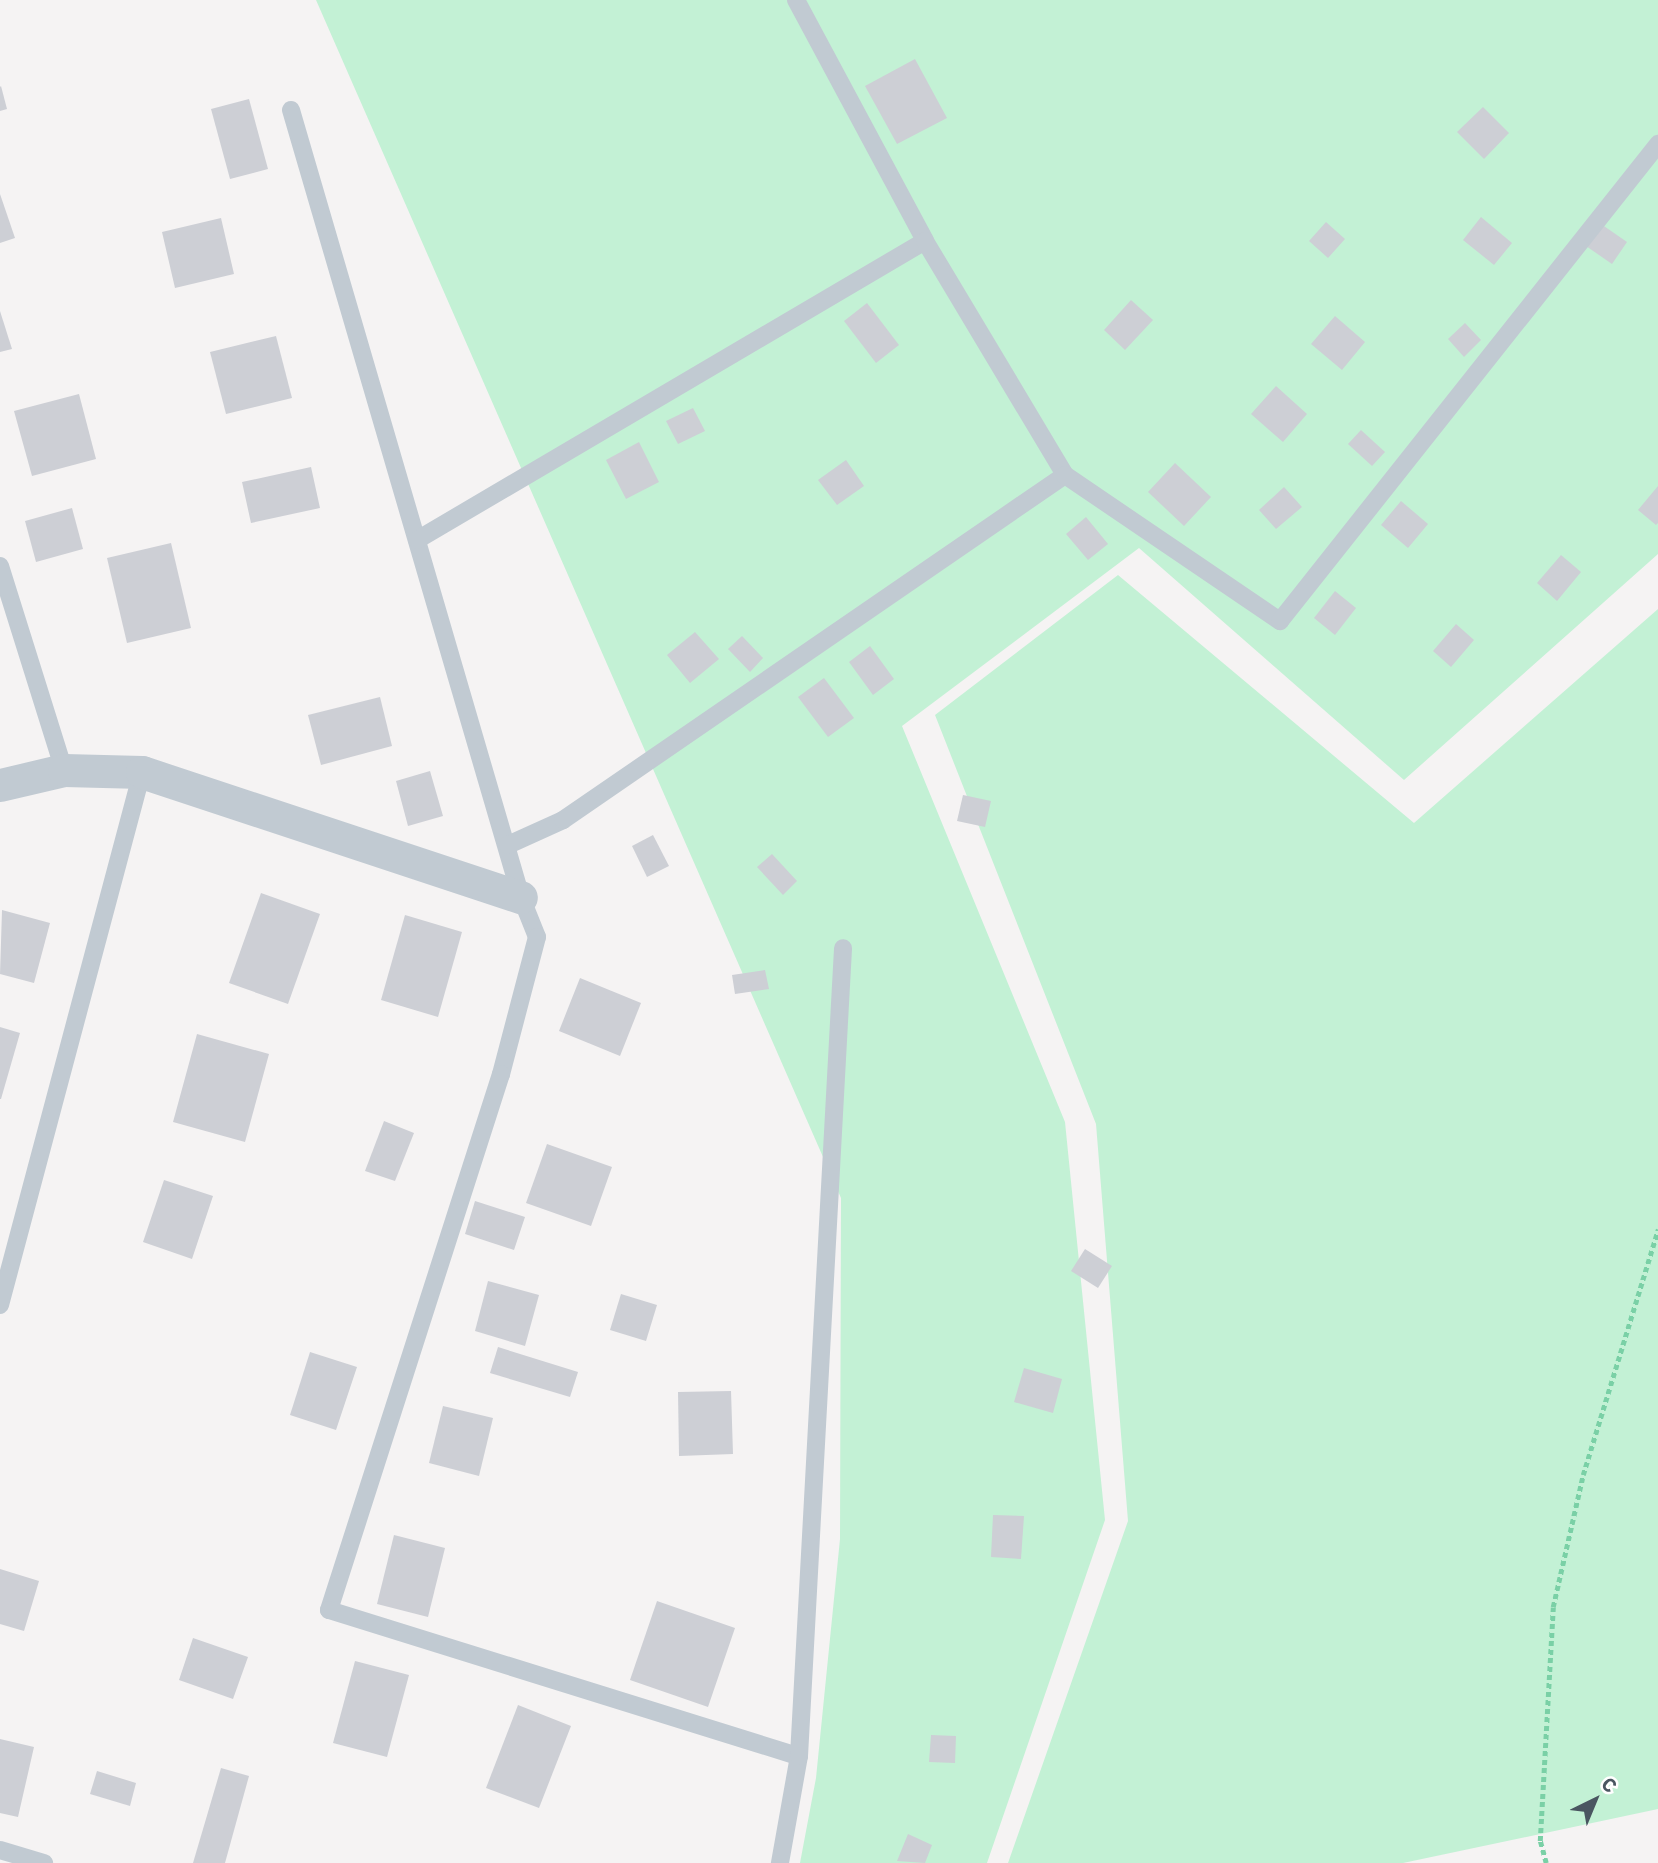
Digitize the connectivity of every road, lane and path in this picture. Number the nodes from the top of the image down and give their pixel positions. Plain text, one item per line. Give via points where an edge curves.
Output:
1 (796, 0) edge
2 (291, 110) dead end
3 (1658, 144) edge
4 (925, 241) junction
5 (1065, 475) junction
6 (418, 540) junction
7 (0, 566) edge
8 (64, 770) junction
9 (142, 772) junction
10 (0, 785) edge
11 (508, 845) junction
12 (521, 897) junction
13 (843, 948) dead end
14 (1658, 1229) edge
15 (0, 1305) edge
16 (799, 1756) junction
17 (0, 1850) edge
18 (44, 1863) edge
19 (780, 1863) edge
20 (1546, 1863) edge

1 - 4 lane
2 - 6 lane
3 - 5 lane via 1280,621
4 - 5 lane
4 - 6 lane
5 - 11 lane via 563,820
6 - 11 lane
7 - 8 lane
8 - 9 street
8 - 10 street
9 - 12 street
9 - 15 lane
11 - 12 lane
12 - 16 lane via 537,937 500,1074 329,1610
13 - 16 lane
14 - 20 path via 1583,1475 1553,1607 1540,1842
16 - 19 lane
17 - 18 lane

